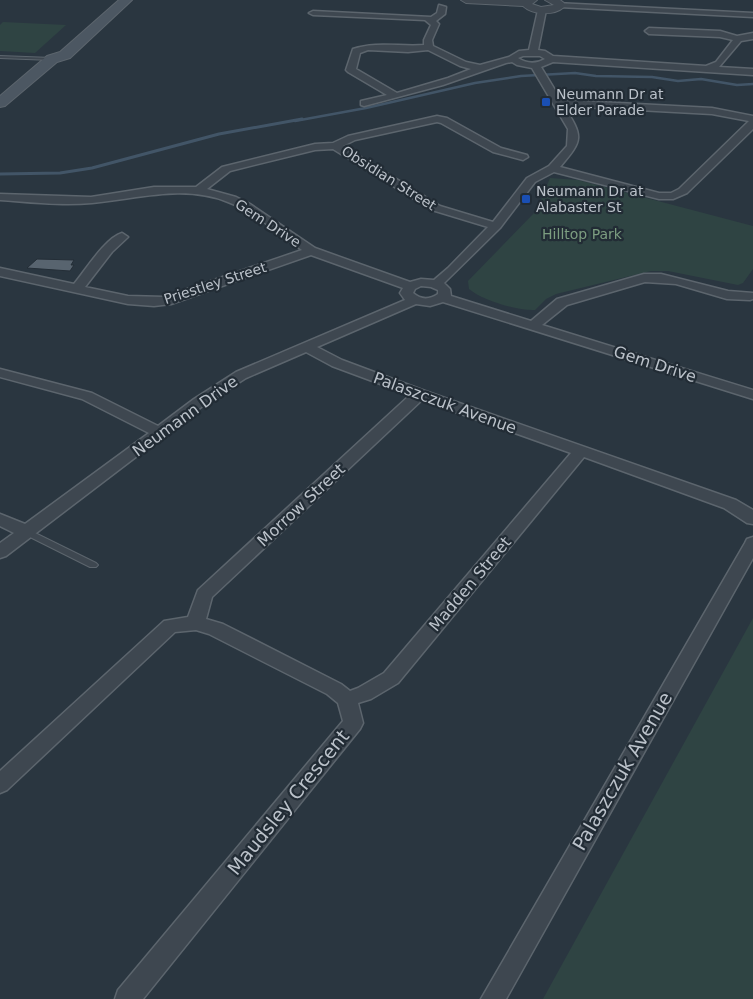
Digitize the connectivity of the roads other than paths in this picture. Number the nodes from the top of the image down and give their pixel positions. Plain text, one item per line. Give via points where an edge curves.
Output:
1 (108, 0) edge
2 (126, 0) edge
3 (466, 0) edge
4 (550, 0) edge
5 (529, 2) edge
6 (560, 5) junction
7 (442, 7) dead end
8 (542, 10) junction
9 (313, 13) dead end
10 (753, 15) edge
11 (432, 20) junction
12 (649, 31) dead end
13 (753, 36) edge
14 (360, 39) dead end
15 (739, 39) junction
16 (430, 47) junction
17 (365, 48) junction
18 (533, 52) junction
19 (0, 56) edge
20 (52, 59) junction
21 (514, 59) junction
22 (551, 59) junction
23 (480, 68) junction
24 (707, 69) junction
25 (538, 72) junction
26 (753, 72) edge
27 (396, 96) junction
28 (0, 103) edge
29 (364, 103) dead end
30 (557, 103) junction
31 (753, 121) edge
32 (335, 146) junction
33 (523, 157) dead end
34 (553, 168) junction
35 (199, 190) junction
36 (1, 198) edge
37 (496, 226) junction
38 (122, 237) dead end
39 (311, 251) junction
40 (0, 272) edge
41 (436, 284) junction
42 (77, 289) junction
43 (413, 293) junction
44 (752, 294) edge
45 (443, 298) junction
46 (534, 325) junction
47 (306, 347) junction
48 (0, 373) edge
49 (420, 394) junction
50 (753, 396) edge
51 (161, 433) junction
52 (580, 452) junction
53 (751, 515) edge
54 (0, 519) edge
55 (27, 532) junction
56 (753, 544) edge
57 (0, 552) edge
58 (93, 565) dead end
59 (196, 623) junction
60 (347, 699) junction
61 (0, 784) edge
62 (127, 999) edge
63 (493, 999) edge

1 - 20 main road via 50,54
2 - 20 main road via 64,54
3 - 5 street
4 - 6 street
5 - 8 street via 532,8
6 - 8 street
6 - 10 street
7 - 11 street via 441,14
8 - 18 street
9 - 11 street
11 - 16 street via 435,24 428,40
12 - 15 street via 720,34
13 - 15 street
14 - 17 street via 358,43
15 - 24 street via 719,64
16 - 17 street
16 - 23 street via 463,64
17 - 27 street via 356,51 351,70
18 - 21 street via 518,54
18 - 22 street via 546,54
19 - 20 lane
20 - 28 main road
21 - 23 street
21 - 25 street
22 - 24 street
22 - 25 street
23 - 27 street
24 - 26 street
25 - 30 street
27 - 29 street
30 - 31 street via 712,111
30 - 34 street via 572,129 572,147
31 - 34 street via 683,191 673,196 659,196
32 - 33 street via 352,138 437,119 497,150
32 - 35 street, Obsidian Street via 315,147 226,169
32 - 37 street, Obsidian Street via 436,208
34 - 37 street via 530,180
35 - 36 street, Gem Drive via 154,190 91,200
35 - 39 street, Gem Drive via 246,206
37 - 41 street
38 - 42 street via 108,249
39 - 42 street, Priestley Street via 166,301 141,302
39 - 43 street, Gem Drive
40 - 42 street, Priestley Street
41 - 43 street via 424,282
41 - 45 street via 446,292
43 - 45 street via 427,302
43 - 47 street, Neumann Drive via 382,316
44 - 46 street via 727,295 678,281 644,278 562,302
45 - 46 street, Gem Drive
46 - 50 street, Gem Drive
47 - 49 street, Palaszczuk Avenue via 337,363
47 - 51 street, Neumann Drive via 242,375 199,402
48 - 51 street via 87,396
49 - 52 street, Palaszczuk Avenue
49 - 59 street, Morrow Street via 204,594
51 - 55 street, Neumann Drive
52 - 53 street, Palaszczuk Avenue via 730,504
52 - 60 street, Madden Street via 391,678 364,694
54 - 55 street
55 - 57 street, Neumann Drive
55 - 58 lane
56 - 63 street, Palaszczuk Avenue
59 - 60 street via 216,629 334,689
59 - 61 street via 170,626
60 - 62 street, Maudsley Crescent via 354,723

